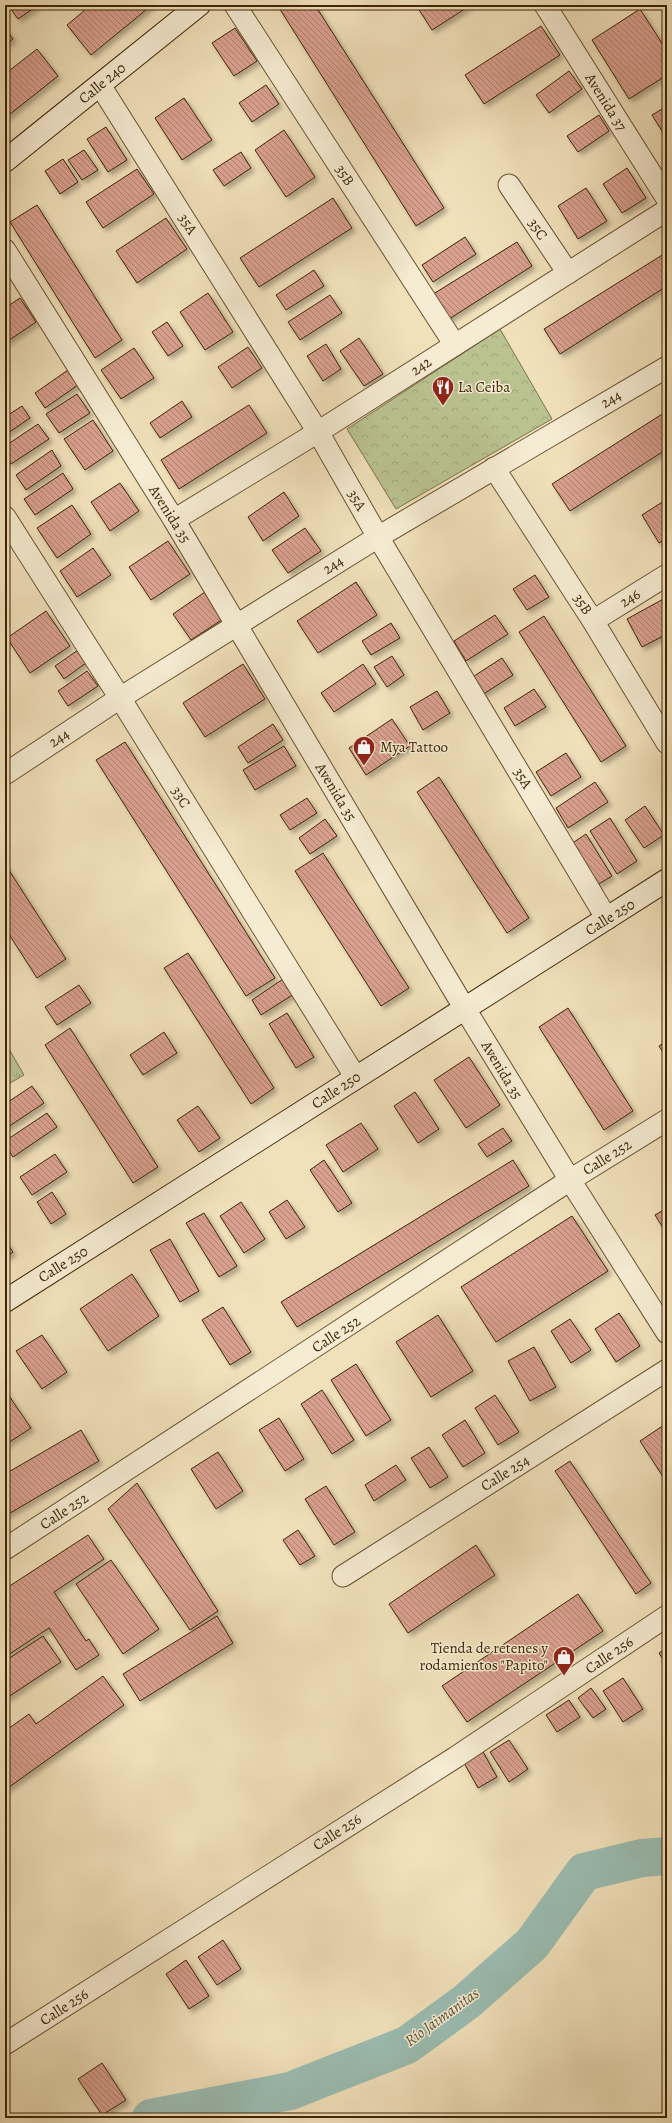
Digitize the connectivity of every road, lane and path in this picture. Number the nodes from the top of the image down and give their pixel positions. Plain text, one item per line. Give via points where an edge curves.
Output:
1 (199, 5) edge
2 (235, 5) edge
3 (545, 5) edge
4 (100, 85) junction
5 (5, 161) edge
6 (509, 185) dead end
7 (667, 199) edge
8 (667, 210) edge
9 (5, 250) edge
10 (568, 273) junction
11 (455, 345) junction
12 (667, 367) edge
13 (318, 432) junction
14 (494, 468) junction
15 (5, 517) edge
16 (174, 520) junction
17 (378, 537) junction
18 (667, 575) edge
19 (593, 621) junction
20 (238, 626) junction
21 (120, 698) junction
22 (667, 743) edge
23 (5, 774) edge
24 (667, 880) edge
25 (607, 919) junction
26 (465, 1008) junction
27 (356, 1078) junction
28 (667, 1120) edge
29 (570, 1180) junction
30 (5, 1301) edge
31 (667, 1334) edge
32 (667, 1370) edge
33 (5, 1549) edge
34 (343, 1576) dead end
35 (667, 1616) edge
36 (5, 2044) edge

1 - 4 main road, Calle 240
2 - 11 street, 35B
3 - 7 street, Avenida 37
4 - 5 main road, Calle 240
4 - 13 street, 35A
6 - 10 street, 35C
8 - 10 street, 242
9 - 16 street, Avenida 35
10 - 11 street, 242
11 - 13 street, 242
12 - 14 street, 244
13 - 16 street, 242
13 - 17 street, 35A
14 - 17 street, 244
14 - 19 street, 35B
15 - 21 street, 33C
16 - 20 street, Avenida 35
17 - 20 street, 244
17 - 25 street, 35A
18 - 19 street, 246
19 - 22 street, 35B
20 - 21 street, 244
20 - 26 street, Avenida 35
21 - 23 street, 244
21 - 27 street, 33C
24 - 25 main road, Calle 250
25 - 26 main road, Calle 250
26 - 27 main road, Calle 250
26 - 29 street, Avenida 35
27 - 30 main road, Calle 250
28 - 29 street, Calle 252
29 - 31 street, Avenida 35
29 - 33 street, Calle 252
32 - 34 street, Calle 254
35 - 36 street, Calle 256 via 456,1757

